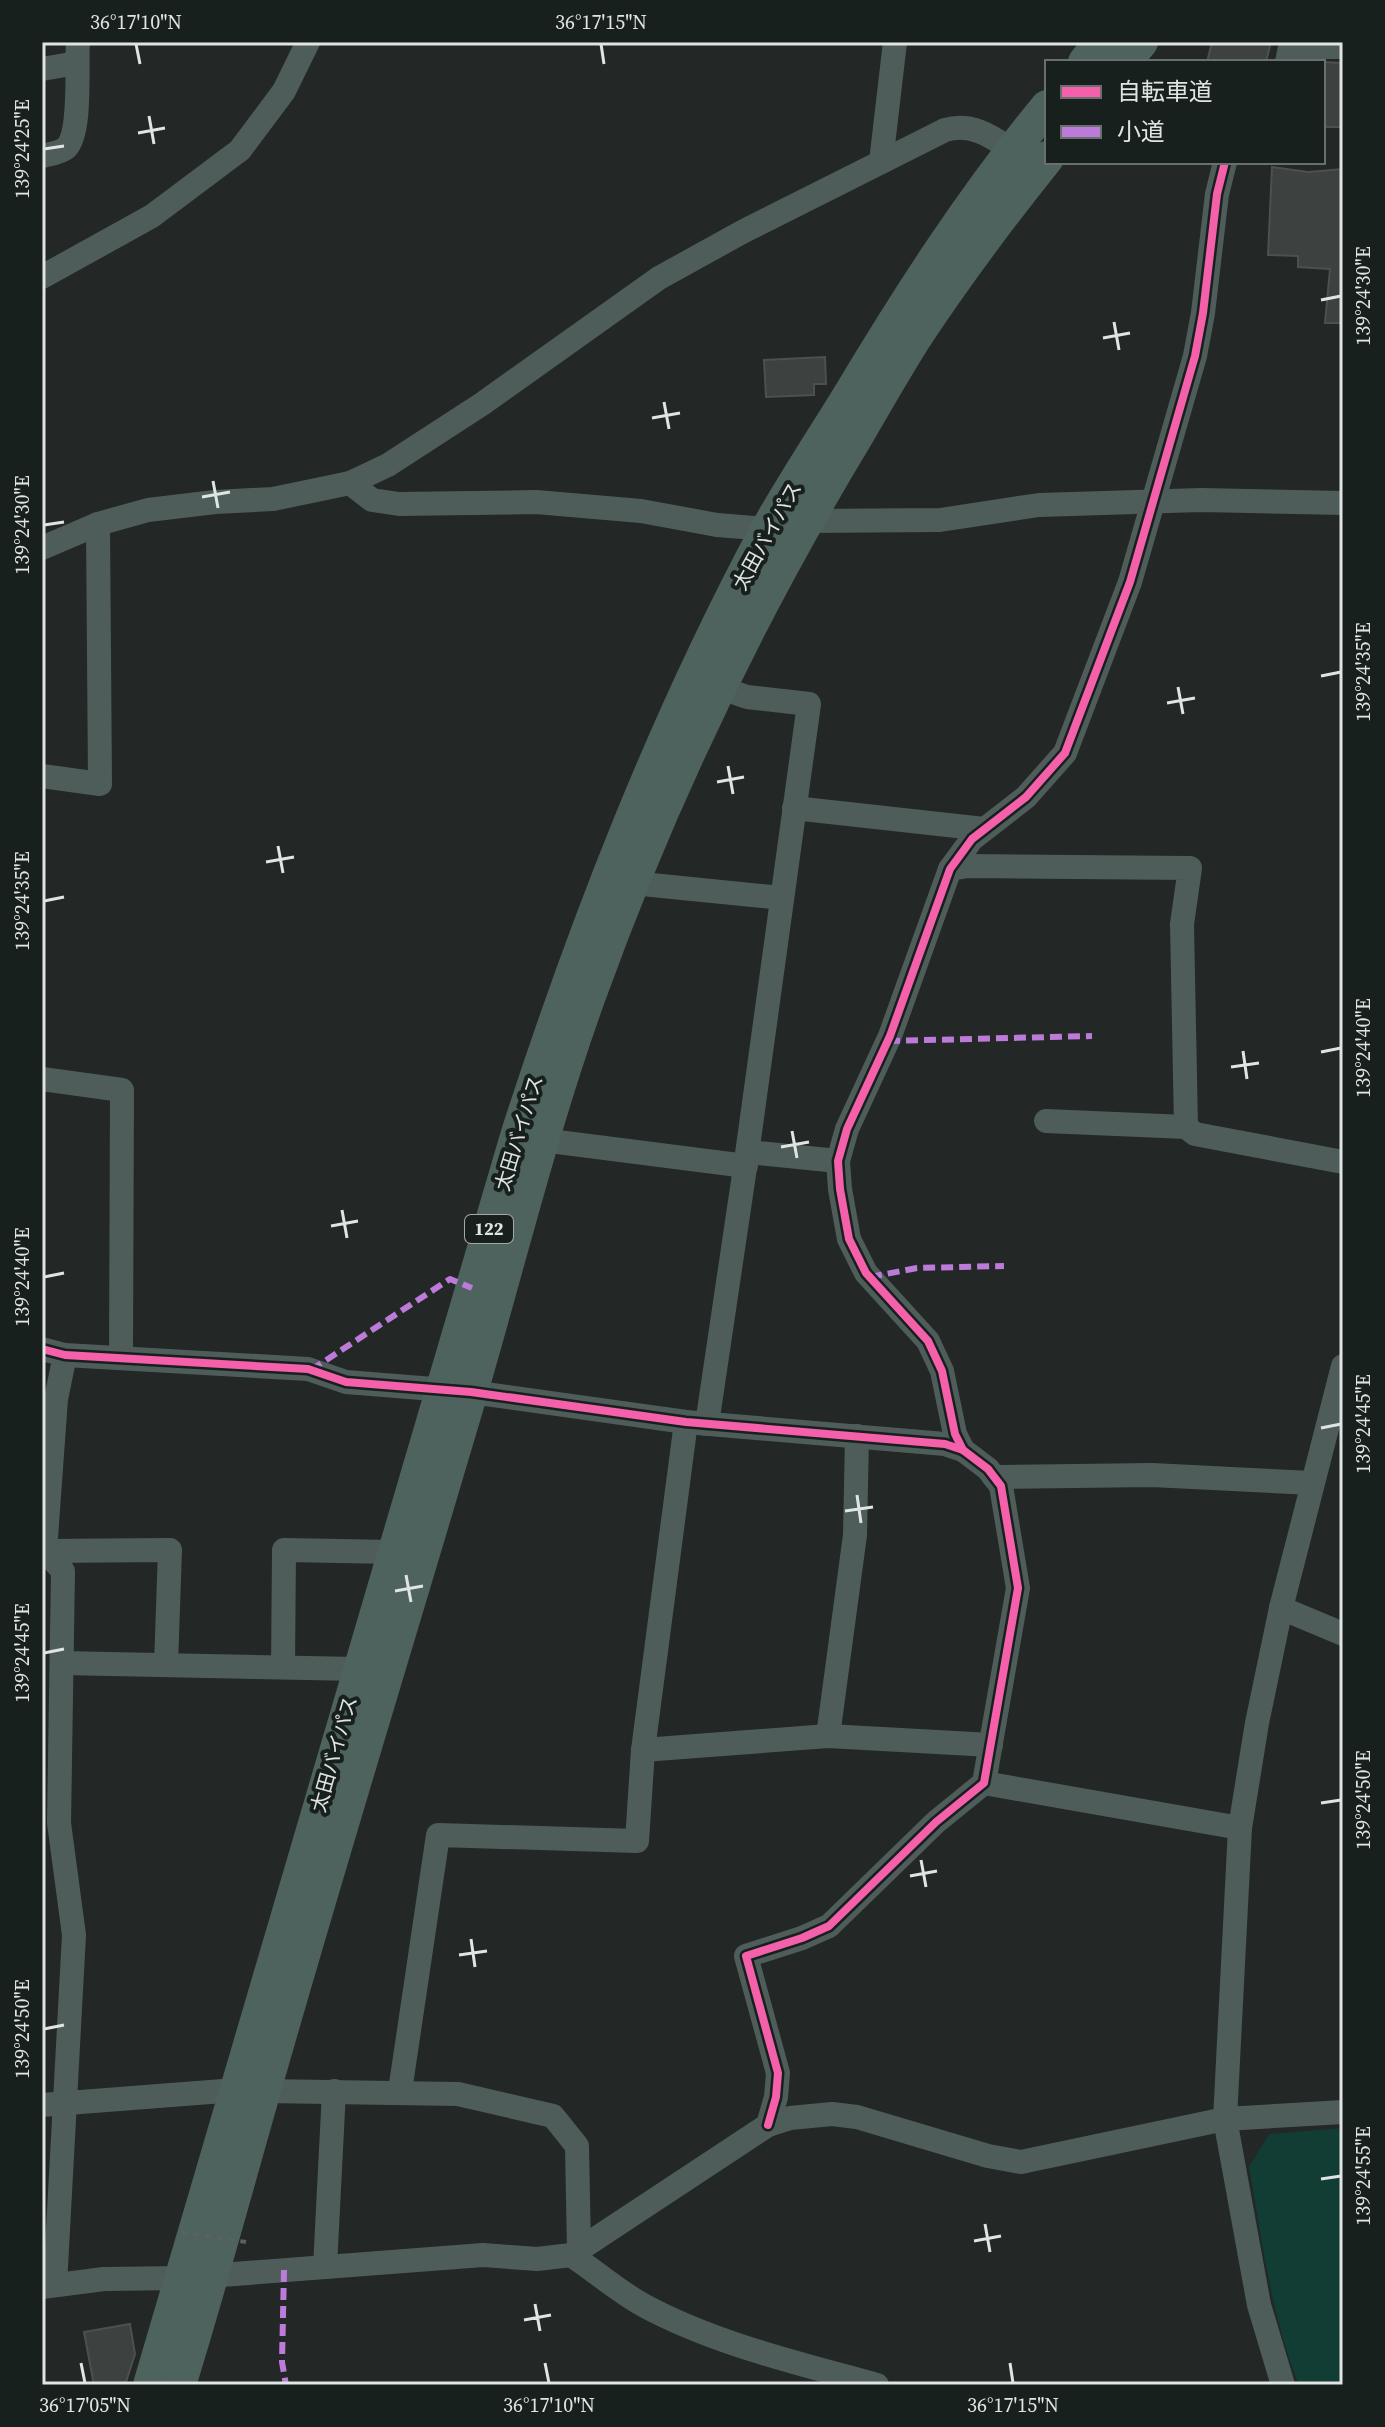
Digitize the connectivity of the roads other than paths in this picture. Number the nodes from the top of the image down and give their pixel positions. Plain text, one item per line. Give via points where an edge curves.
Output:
1 (308, 42) edge
2 (895, 42) edge
3 (1101, 42) edge
4 (1141, 42) edge
5 (1343, 47) edge
6 (77, 53) edge
7 (1087, 60) edge
8 (1126, 60) edge
9 (1306, 60) edge
10 (42, 69) edge
11 (1045, 114) edge
12 (42, 156) edge
13 (1033, 159) edge
14 (881, 162) junction
15 (1224, 164) edge
16 (42, 277) edge
17 (350, 483) junction
18 (1155, 502) junction
19 (1343, 503) edge
20 (805, 521) junction
21 (98, 524) junction
22 (768, 529) junction
23 (42, 548) edge
24 (718, 687) junction
25 (42, 776) edge
26 (794, 808) junction
27 (984, 829) junction
28 (950, 869) junction
29 (632, 883) junction
30 (782, 898) junction
31 (42, 1079) edge
32 (1046, 1121) dead end
33 (1186, 1127) junction
34 (542, 1140) junction
35 (747, 1159) junction
36 (838, 1161) junction
37 (1343, 1162) edge
38 (53, 1352) edge
39 (121, 1358) junction
40 (1343, 1366) edge
41 (456, 1392) junction
42 (696, 1423) junction
43 (857, 1436) junction
44 (963, 1450) junction
45 (994, 1477) junction
46 (1312, 1483) junction
47 (44, 1551) edge
48 (393, 1552) junction
49 (1281, 1608) junction
50 (1343, 1634) edge
51 (62, 1663) junction
52 (166, 1665) junction
53 (283, 1667) junction
54 (359, 1669) junction
55 (828, 1736) junction
56 (991, 1745) junction
57 (643, 1750) junction
58 (984, 1783) junction
59 (1240, 1828) junction
60 (250, 2090) junction
61 (334, 2091) junction
62 (400, 2091) junction
63 (53, 2103) edge
64 (1343, 2112) edge
65 (1225, 2119) junction
66 (768, 2125) junction
67 (575, 2252) junction
68 (325, 2267) junction
69 (198, 2276) junction
70 (48, 2286) edge
71 (1274, 2383) edge
72 (150, 2385) edge
73 (179, 2385) edge
74 (877, 2385) edge

1 - 16 street via 284,91 240,150 152,216
2 - 14 street
3 - 7 highway
4 - 8 highway
5 - 9 street via 1309,47
6 - 10 street
6 - 12 street via 75,131 63,151
11 - 13 highway, 太田バイパス / 122
13 - 14 street via 983,132 957,127
13 - 20 highway, 太田バイパス / 122 via 1003,213 918,334
13 - 22 highway, 太田バイパス / 122 via 894,322
14 - 17 street via 659,278 482,404 388,465
15 - 18 street via 1195,356
17 - 21 street via 273,499 148,510
17 - 22 street via 372,500 399,504 536,502
18 - 19 street
18 - 20 street via 1039,505 940,520
18 - 27 street via 1065,753 1026,797
20 - 22 street
20 - 24 highway, 太田バイパス / 122
21 - 23 street
21 - 25 street via 100,784
22 - 41 highway, 太田バイパス / 122 via 693,678 603,889 553,1024
24 - 26 street via 747,697 809,704
24 - 29 highway, 太田バイパス / 122
26 - 27 street
26 - 30 street
27 - 28 street
28 - 33 street via 1190,868 1182,924
28 - 36 street
29 - 30 street
29 - 34 highway, 太田バイパス / 122
30 - 35 street
31 - 39 street via 122,1090
32 - 33 street
33 - 37 street via 1195,1134
34 - 35 street
34 - 41 highway, 太田バイパス / 122
35 - 36 street
35 - 42 street
36 - 44 street via 849,1239 866,1273 928,1341 942,1371
38 - 39 street
38 - 47 street via 56,1399
39 - 41 street via 308,1369 346,1382
40 - 46 street
41 - 42 street
41 - 48 highway, 太田バイパス / 122
41 - 60 highway, 太田バイパス / 122
42 - 43 street
42 - 57 street
43 - 44 street
43 - 55 street via 855,1535
44 - 45 street
45 - 46 street via 1152,1475
45 - 56 street via 1001,1486 1018,1588
46 - 49 street
47 - 51 street via 63,1571
47 - 52 street via 170,1550
48 - 53 street via 284,1550
48 - 54 highway, 太田バイパス / 122
49 - 50 street
49 - 59 street
51 - 52 street
51 - 63 street via 59,1823 74,1935
52 - 53 street
53 - 54 street
54 - 60 highway, 太田バイパス / 122
55 - 56 street
55 - 57 street
56 - 58 street
57 - 62 street via 637,1841 438,1835
58 - 59 street
58 - 66 street via 829,1926 746,1956 778,2073
59 - 65 street
60 - 61 street
60 - 63 street
60 - 69 highway, 太田バイパス / 122
61 - 62 street
61 - 68 street
62 - 67 street via 458,2094 553,2116 577,2146
63 - 70 street
64 - 65 street
65 - 66 street via 1021,2162 857,2117 832,2114
65 - 71 street
66 - 67 street
67 - 68 street via 537,2259 483,2255
67 - 74 street via 641,2304 702,2332
68 - 69 street
69 - 70 street
69 - 72 highway, 太田バイパス / 122
69 - 73 highway, 太田バイパス / 122

